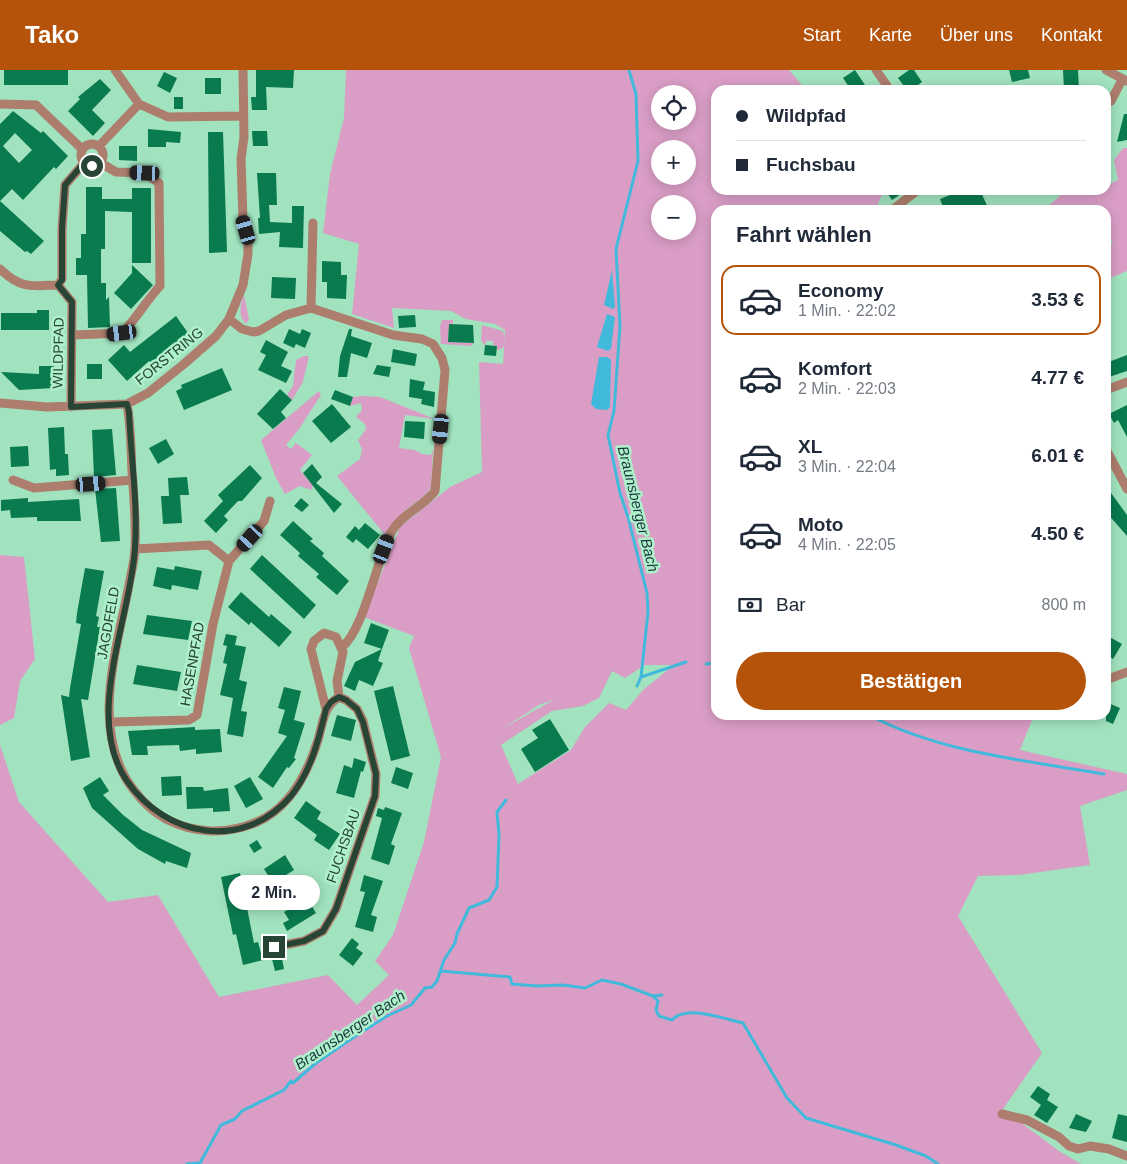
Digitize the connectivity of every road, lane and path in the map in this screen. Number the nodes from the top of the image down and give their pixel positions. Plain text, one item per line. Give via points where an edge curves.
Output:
1 (115, 70) edge
2 (243, 70) edge
3 (876, 70) edge
4 (1106, 70) edge
5 (1125, 80) edge
6 (886, 85) edge
7 (1111, 101) edge
8 (0, 104) edge
9 (139, 104) junction
10 (243, 116) junction
11 (99, 146) junction
12 (82, 149) junction
13 (99, 162) junction
14 (84, 163) junction
15 (912, 195) edge
16 (898, 205) edge
17 (313, 223) dead end
18 (0, 269) edge
19 (58, 285) junction
20 (311, 308) junction
21 (229, 319) junction
22 (73, 335) junction
23 (1127, 382) edge
24 (1111, 388) edge
25 (0, 404) edge
26 (127, 404) junction
27 (71, 407) junction
28 (1111, 459) edge
29 (13, 480) dead end
30 (132, 480) junction
31 (1127, 489) edge
32 (270, 501) dead end
33 (135, 549) junction
34 (229, 561) junction
35 (342, 647) junction
36 (1127, 672) edge
37 (1111, 678) edge
38 (339, 697) junction
39 (326, 709) junction
40 (110, 722) junction
41 (274, 947) dead end
42 (1002, 1114) dead end
43 (1127, 1156) edge

1 - 9 street
2 - 10 street, FORSTRING
3 - 6 street
4 - 5 street
5 - 7 street
8 - 12 street via 36,105
9 - 10 street via 168,117
9 - 11 street
10 - 21 street, FORSTRING via 241,168 248,254 243,285
11 - 12 street via 90,144
11 - 13 street via 103,154
12 - 14 street via 80,156
13 - 14 street via 92,166
13 - 22 street via 116,172 145,173 159,183 160,286 122,333
14 - 19 street via 65,185 62,280
15 - 16 street
17 - 20 street
18 - 19 street via 14,282 32,286
19 - 22 street, WILDPFAD via 72,302
20 - 21 street via 286,315 253,332 242,329
20 - 35 street via 393,335 428,340 436,348 444,370 434,491 393,530 366,602 348,642
21 - 26 street, FORSTRING via 216,336 184,364 148,393
22 - 27 street, WILDPFAD
23 - 24 street
25 - 27 street, FORSTRING
26 - 27 street, FORSTRING
26 - 30 street, JAGDFELD
28 - 31 street
29 - 30 street via 34,488
30 - 33 street, JAGDFELD
32 - 34 street, HASENPFAD via 264,521
33 - 34 street via 209,546
33 - 40 street, JAGDFELD via 113,669
34 - 40 street, HASENPFAD via 213,624 197,715 189,720
35 - 38 street via 343,657 336,681
35 - 39 street via 336,637 328,633 320,635 312,645
36 - 37 street
38 - 39 street
38 - 41 street, FUCHSBAU via 357,709 363,722 376,774 375,796 336,909 323,931 304,941
39 - 40 street, JAGDFELD via 312,758 291,795 258,822 221,832 175,824 148,806 117,764
42 - 43 street via 1027,1120 1069,1146 1078,1149 1090,1146 1109,1148

